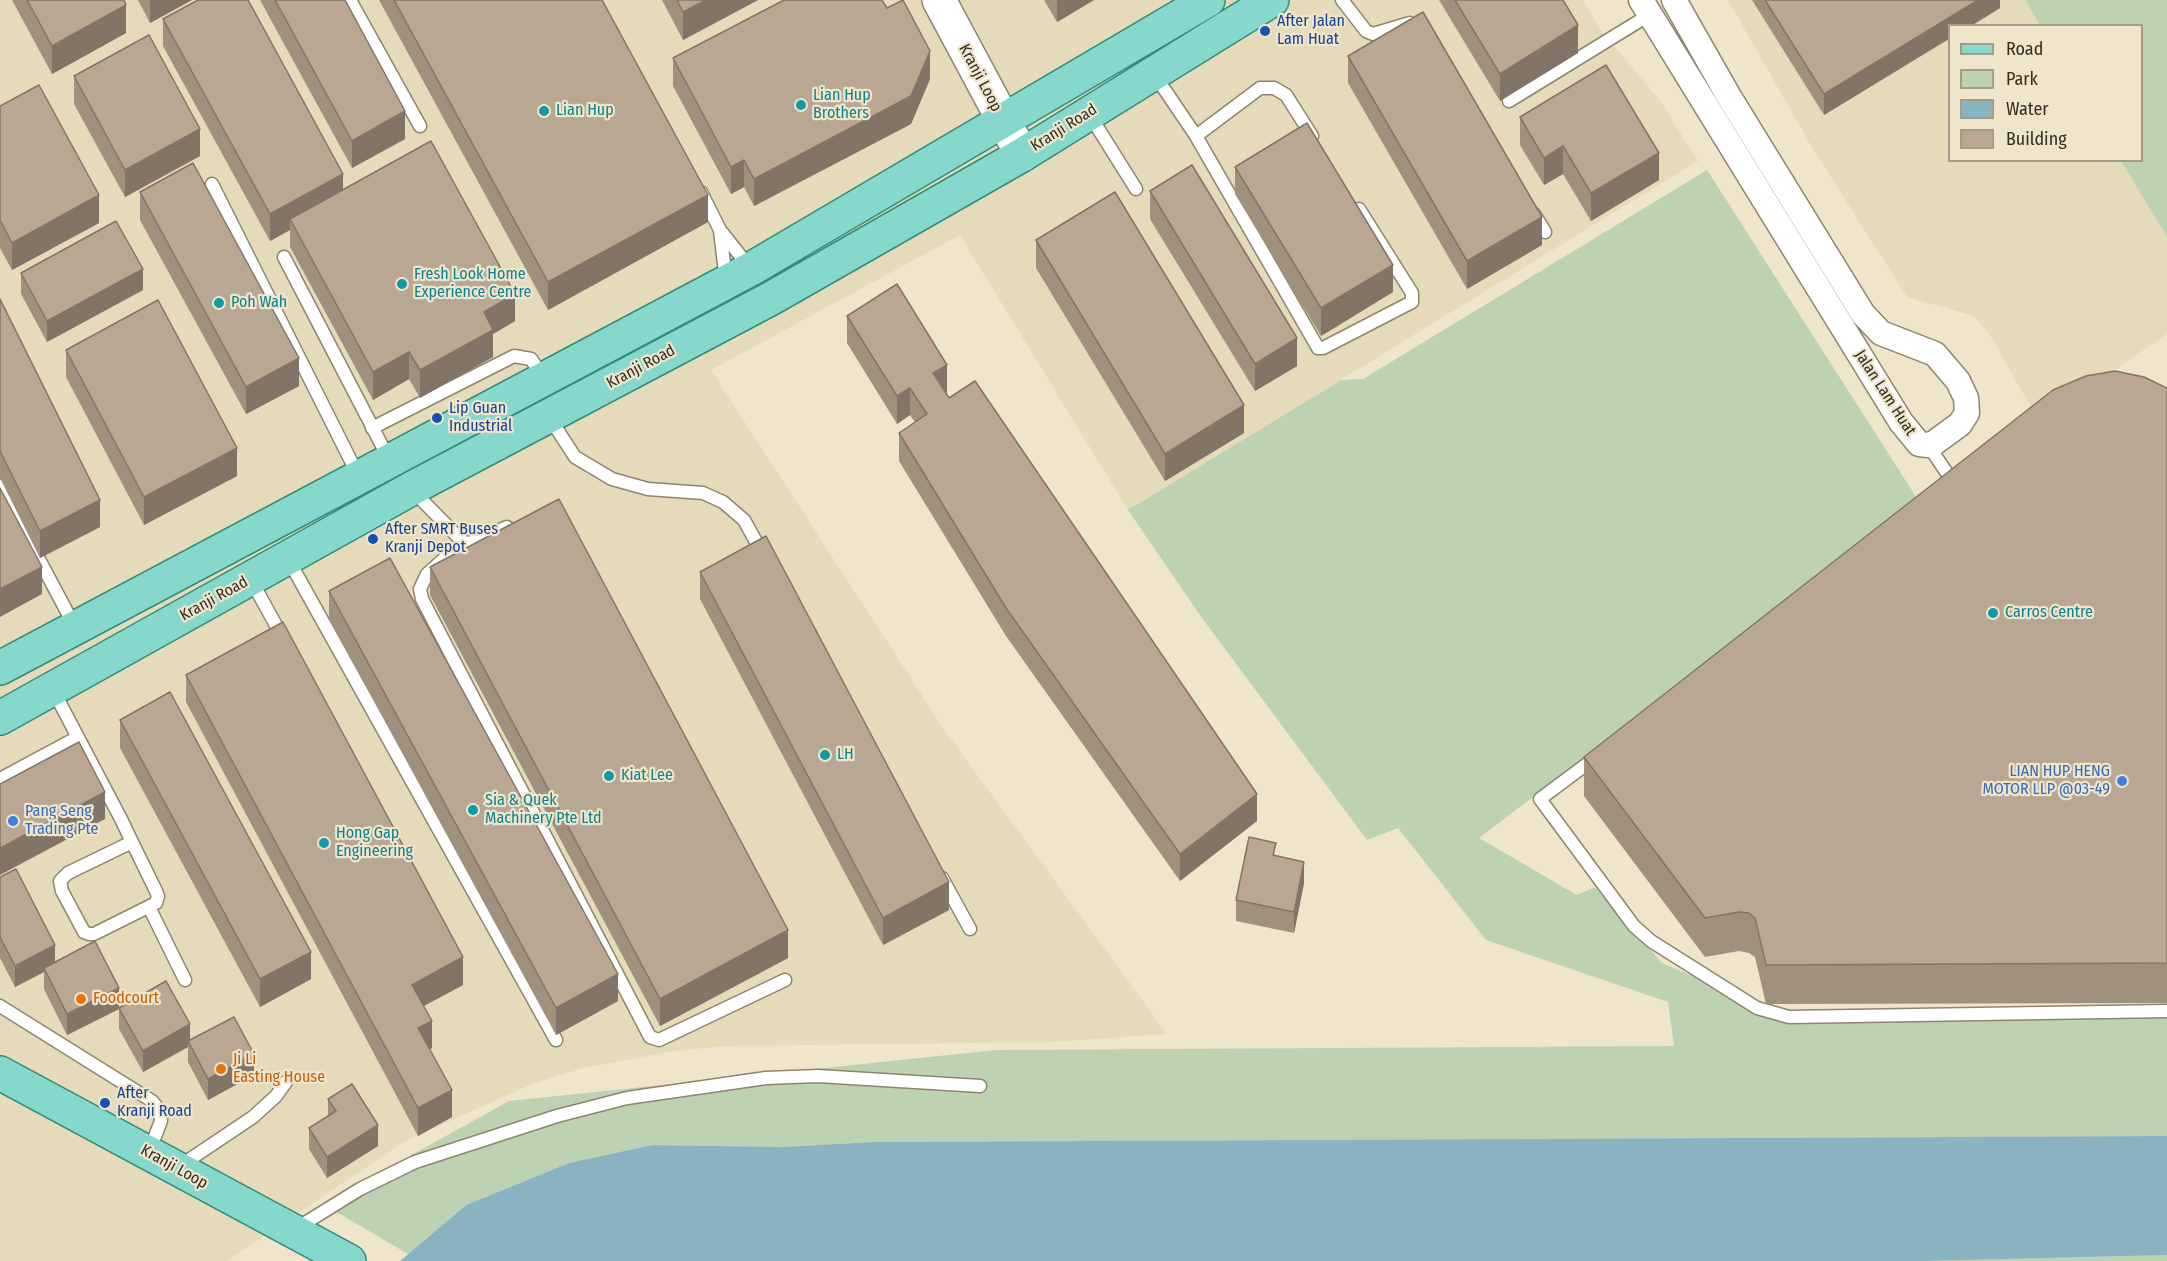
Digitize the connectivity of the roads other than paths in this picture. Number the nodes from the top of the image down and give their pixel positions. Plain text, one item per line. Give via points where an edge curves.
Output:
1 (350, 0) edge
2 (939, 0) edge
3 (1208, 0) edge
4 (1272, 0) edge
5 (1342, 0) edge
6 (1674, 0) edge
7 (1645, 8) edge
8 (1419, 29) edge
9 (1154, 73) junction
10 (1509, 101) dead end
11 (1089, 113) junction
12 (1003, 121) junction
13 (420, 126) dead end
14 (1196, 136) junction
15 (1318, 144) edge
16 (1022, 155) junction
17 (693, 177) edge
18 (212, 184) dead end
19 (1136, 189) dead end
20 (1349, 194) edge
21 (1527, 203) edge
22 (720, 230) junction
23 (1545, 232) dead end
24 (284, 257) dead end
25 (738, 275) junction
26 (545, 379) junction
27 (548, 416) junction
28 (372, 428) junction
29 (1928, 446) junction
30 (390, 462) junction
31 (360, 478) junction
32 (0, 486) edge
33 (411, 489) junction
34 (1959, 491) edge
35 (517, 523) edge
36 (464, 542) junction
37 (287, 558) junction
38 (773, 572) edge
39 (250, 579) junction
40 (75, 627) junction
41 (290, 651) edge
42 (0, 668) edge
43 (52, 690) junction
44 (0, 718) edge
45 (78, 736) junction
46 (1606, 750) edge
47 (0, 779) edge
48 (132, 842) junction
49 (935, 866) edge
50 (149, 907) junction
51 (970, 929) dead end
52 (185, 980) dead end
53 (785, 980) dead end
54 (0, 1006) edge
55 (2167, 1011) edge
56 (556, 1040) dead end
57 (0, 1073) edge
58 (286, 1082) dead end
59 (980, 1086) dead end
60 (163, 1161) junction
61 (291, 1232) junction
62 (349, 1261) edge

1 - 13 lane
2 - 12 street, Kranji Loop
3 - 12 main road
4 - 9 main road, Kranji Road
5 - 8 lane via 1366,31 1373,34 1413,22
6 - 29 street, Jalan Lam Huat via 1863,314 1881,333 1935,354 1958,381 1966,398 1967,413 1960,424
7 - 10 lane
7 - 29 street, Jalan Lam Huat via 1901,422 1919,444
9 - 11 main road, Kranji Road
9 - 14 lane
11 - 16 main road, Kranji Road
11 - 19 lane
12 - 16 street, Kranji Loop
12 - 25 main road
14 - 15 lane via 1260,88 1274,88 1286,95
14 - 20 lane via 1318,348 1412,302 1412,293
16 - 27 main road, Kranji Road via 770,299
17 - 22 lane
18 - 31 lane
21 - 23 lane
22 - 25 lane
22 - 25 lane
24 - 28 lane
25 - 26 main road
26 - 28 lane via 531,359 514,356
26 - 30 main road
27 - 33 main road, Kranji Road
27 - 38 lane via 575,457 612,479 648,489 703,493 723,502 744,520
28 - 30 lane
29 - 34 lane
30 - 31 main road
31 - 40 main road
32 - 40 lane
33 - 36 lane
33 - 37 main road, Kranji Road
35 - 36 lane
36 - 53 lane via 427,574 420,589 422,600 650,1037 659,1040
37 - 39 main road, Kranji Road
37 - 56 lane
39 - 41 lane
39 - 43 main road, Kranji Road
40 - 42 main road
43 - 44 main road, Kranji Road
43 - 45 lane
45 - 47 lane
45 - 48 lane
46 - 55 lane via 1540,799 1634,926 1651,941 1757,1008 1789,1017
48 - 50 lane via 158,896
48 - 50 lane via 68,873 60,884 88,934
49 - 51 lane
50 - 52 lane
54 - 60 lane via 152,1101 160,1111
57 - 60 main road, Kranji Loop
58 - 60 lane via 254,1117 196,1153
59 - 61 lane via 766,1078 627,1098 415,1162 360,1188
60 - 61 main road, Kranji Loop
61 - 62 main road, Kranji Loop

